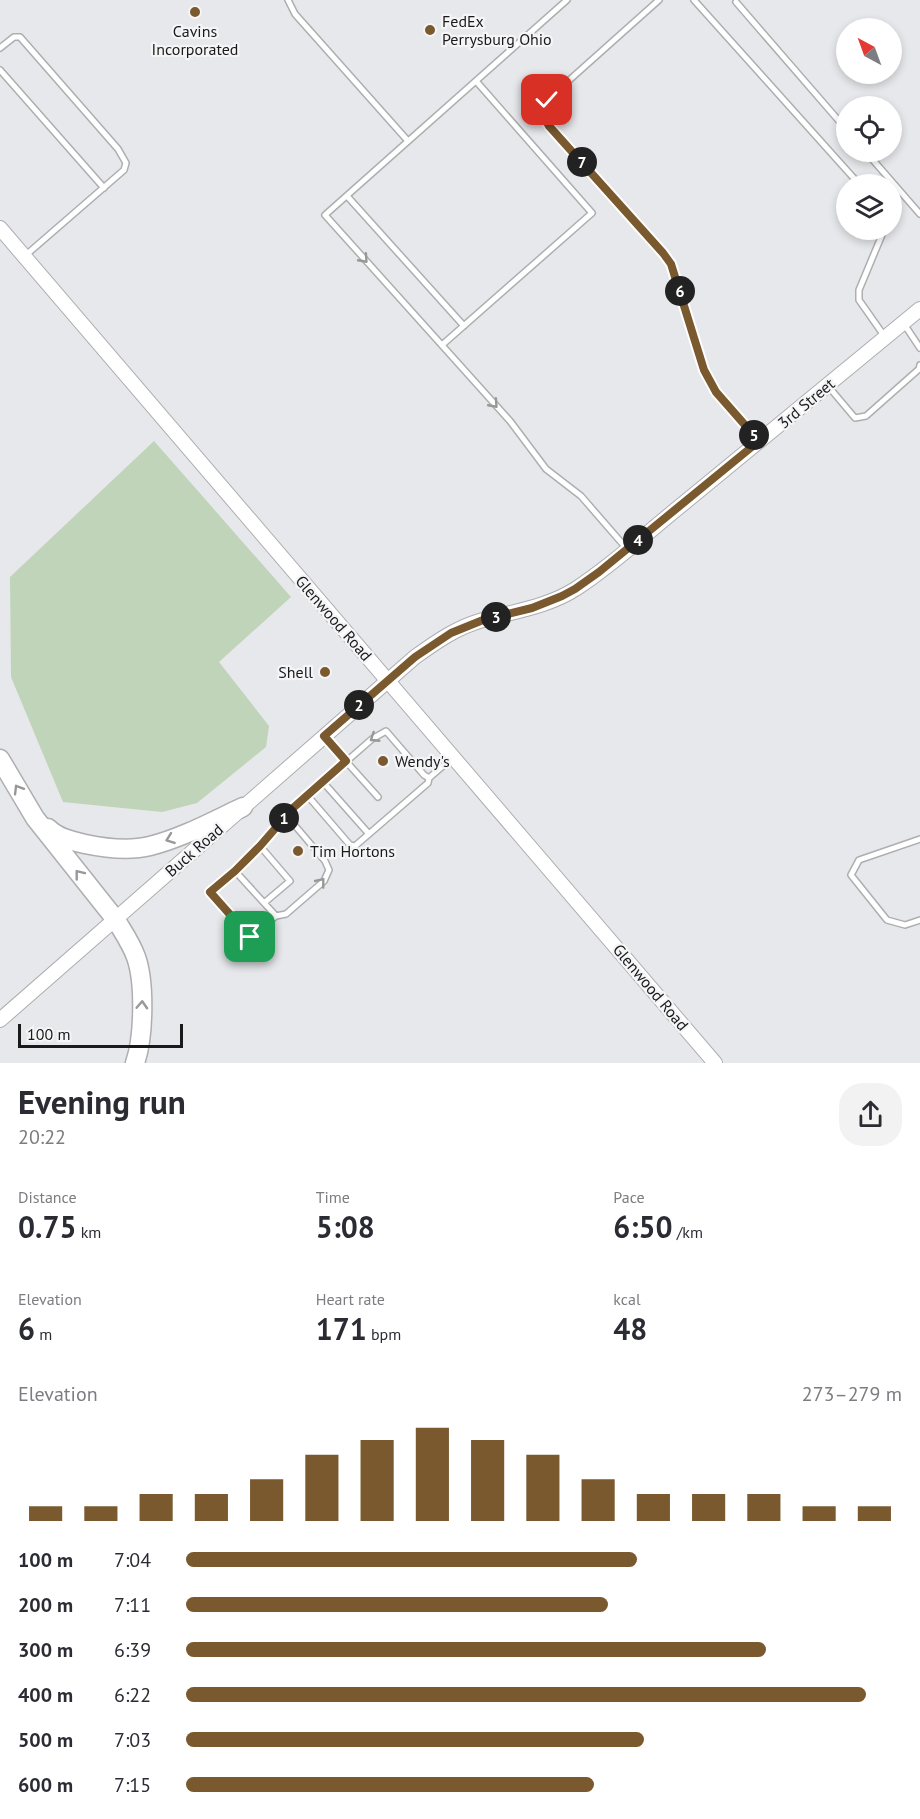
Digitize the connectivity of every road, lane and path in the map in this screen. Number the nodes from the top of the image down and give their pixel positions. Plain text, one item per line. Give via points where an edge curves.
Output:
1 (288, 0) edge
2 (567, 0) edge
3 (659, 0) edge
4 (694, 0) edge
5 (736, 2) dead end
6 (0, 48) edge
7 (0, 70) edge
8 (476, 81) junction
9 (836, 117) edge
10 (408, 141) junction
11 (875, 162) edge
12 (850, 174) edge
13 (104, 188) junction
14 (347, 196) junction
15 (920, 214) edge
16 (0, 228) edge
17 (880, 240) edge
18 (25, 257) junction
19 (920, 309) edge
20 (903, 322) junction
21 (464, 326) junction
22 (885, 337) junction
23 (442, 345) junction
24 (920, 348) edge
25 (920, 365) edge
26 (827, 385) junction
27 (759, 441) junction
28 (627, 549) junction
29 (388, 681) junction
30 (324, 736) junction
31 (453, 757) junction
32 (0, 759) edge
33 (346, 761) junction
34 (429, 778) junction
35 (323, 782) junction
36 (307, 795) junction
37 (378, 797) dead end
38 (243, 807) junction
39 (286, 815) junction
40 (35, 818) junction
41 (369, 834) junction
42 (920, 839) edge
43 (260, 846) junction
44 (235, 871) junction
45 (264, 903) junction
46 (276, 916) junction
47 (116, 920) junction
48 (920, 920) edge
49 (0, 1020) edge
50 (135, 1063) edge
51 (715, 1063) edge

1 - 10 lane via 295,14
2 - 8 lane
3 - 27 lane via 547,100 542,111 549,126 671,264 704,370 716,392
4 - 12 lane
5 - 9 lane
6 - 13 lane via 20,37 124,157 126,167
7 - 13 lane
8 - 10 lane
8 - 21 lane via 592,213
10 - 14 lane
11 - 15 lane
13 - 18 lane
14 - 21 lane
14 -> 23 lane via 326,215
16 - 18 street, Glenwood Road
17 - 22 lane via 859,290 859,300
18 - 29 street, Glenwood Road
19 - 20 street, 3rd Street
20 - 22 street, 3rd Street
20 - 24 lane
21 - 23 lane
22 - 26 street, 3rd Street
23 -> 28 lane via 510,421 546,469 581,496
25 - 26 lane via 866,416 855,418
26 - 27 street, 3rd Street
27 - 28 street, 3rd Street
28 - 29 street, 3rd Street via 562,596 451,633
29 - 30 street, Buck Road
29 - 31 street, Glenwood Road
30 - 33 lane
30 - 38 street, Buck Road
31 - 34 lane
31 - 51 street, Glenwood Road
40 -> 32 highway
34 -> 33 lane via 386,731
33 - 35 lane
33 - 37 lane
34 - 41 lane
35 - 36 lane
35 - 41 lane
36 - 39 lane
36 - 41 lane via 350,845 355,846
38 -> 40 highway via 148,847 107,849 72,841
38 - 47 street, Buck Road
39 - 43 lane
46 -> 39 lane via 286,914 324,881 329,870
47 -> 40 highway
42 - 48 lane via 859,860 851,875 887,920 905,925
43 - 44 lane
43 - 45 lane via 290,881
44 - 45 lane
44 - 46 lane via 210,892 250,937
45 - 46 lane
47 - 49 street, Buck Road
50 -> 47 highway via 140,1050 142,992 137,958

